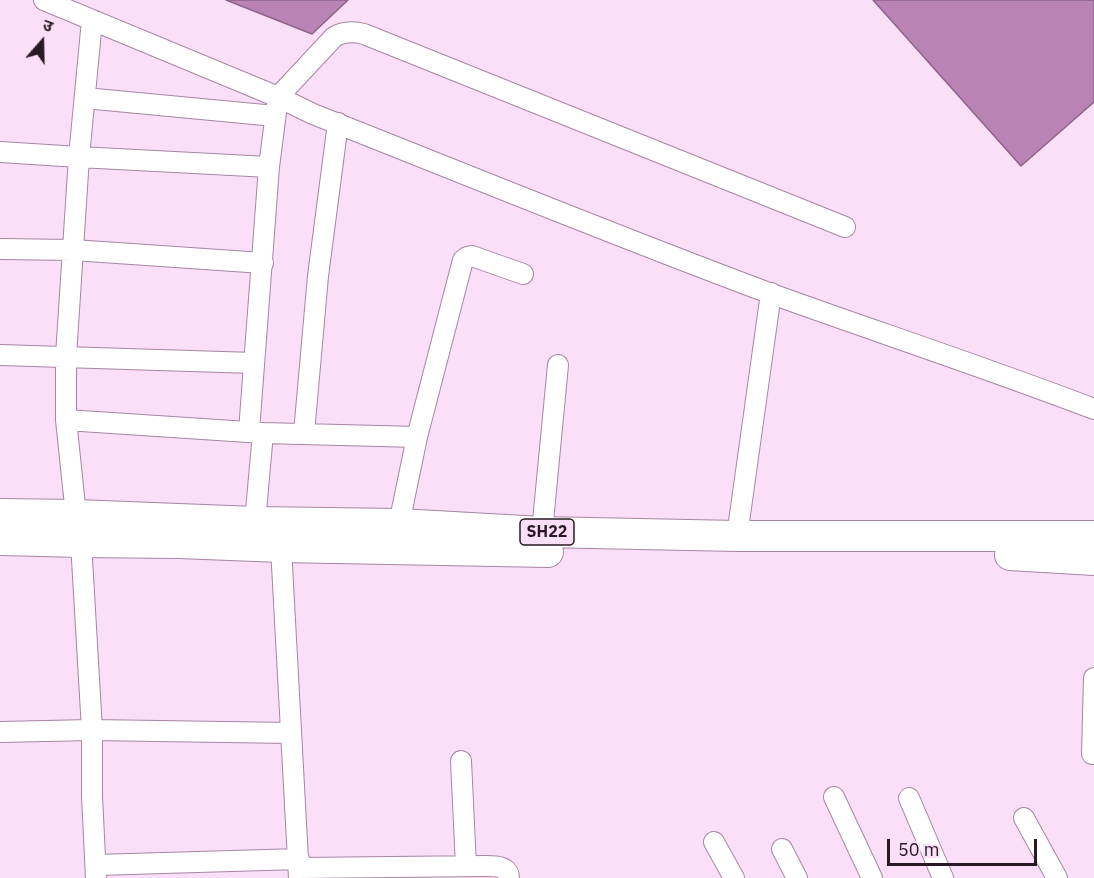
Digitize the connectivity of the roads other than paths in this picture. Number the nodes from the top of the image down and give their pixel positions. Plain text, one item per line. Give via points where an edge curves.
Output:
1 (44, 0) edge
2 (92, 20) junction
3 (278, 97) junction
4 (85, 98) junction
5 (275, 116) junction
6 (338, 123) junction
7 (0, 152) edge
8 (79, 158) junction
9 (269, 167) junction
10 (845, 227) dead end
11 (0, 249) edge
12 (73, 250) junction
13 (263, 263) junction
14 (523, 274) dead end
15 (771, 293) junction
16 (0, 355) edge
17 (66, 356) junction
18 (254, 363) junction
19 (558, 365) dead end
20 (1094, 409) edge
21 (66, 420) junction
22 (256, 432) junction
23 (304, 434) junction
24 (417, 437) junction
25 (0, 514) edge
26 (255, 522) junction
27 (399, 524) junction
28 (79, 529) junction
29 (542, 532) junction
30 (737, 536) junction
31 (1094, 536) edge
32 (0, 540) edge
33 (845, 546) junction
34 (281, 548) junction
35 (1094, 560) edge
36 (1094, 678) edge
37 (92, 730) junction
38 (0, 732) edge
39 (291, 733) junction
40 (1092, 754) dead end
41 (461, 761) dead end
42 (834, 797) dead end
43 (909, 798) dead end
44 (1024, 818) dead end
45 (714, 842) dead end
46 (782, 849) dead end
47 (466, 866) junction
48 (299, 869) edge
49 (96, 872) edge
50 (509, 878) edge
51 (734, 878) edge
52 (797, 878) edge
53 (872, 878) edge
54 (943, 878) edge
55 (1057, 878) edge

1 - 2 street
2 - 3 street
2 - 4 street
3 - 5 street
3 - 6 street
3 - 10 street via 334,37 355,31
4 - 5 street
4 - 8 street
5 - 9 street
6 - 15 street
6 - 23 street via 318,276
7 - 8 street
8 - 9 street
8 - 12 street
9 - 13 street
11 - 12 street
12 - 13 street
12 - 17 street
13 - 18 street
14 - 24 street via 472,256 463,260
15 - 20 street
15 - 30 street
16 - 17 street
17 - 18 street
17 - 21 street
18 - 22 street
19 - 29 street
21 - 22 street
21 - 28 street
22 - 23 street
22 - 26 street
23 - 24 street
24 - 27 street
25 - 28 main road, SH22
26 - 27 main road, SH22
26 - 28 main road, SH22
27 - 29 main road, SH22
28 - 32 main road, SH22
28 - 34 main road, SH22 via 179,543
28 - 37 street
29 - 30 main road, SH22
30 - 33 main road, SH22
31 - 33 main road, SH22
33 - 34 main road, SH22
33 - 35 main road, SH22
34 - 39 street
36 - 40 street
37 - 38 street
37 - 39 street
37 - 49 street
39 - 48 street
41 - 47 street
42 - 53 street
43 - 54 street
44 - 55 street
45 - 51 street
46 - 52 street
47 - 48 street
47 - 50 street via 500,867 509,873
48 - 49 street

